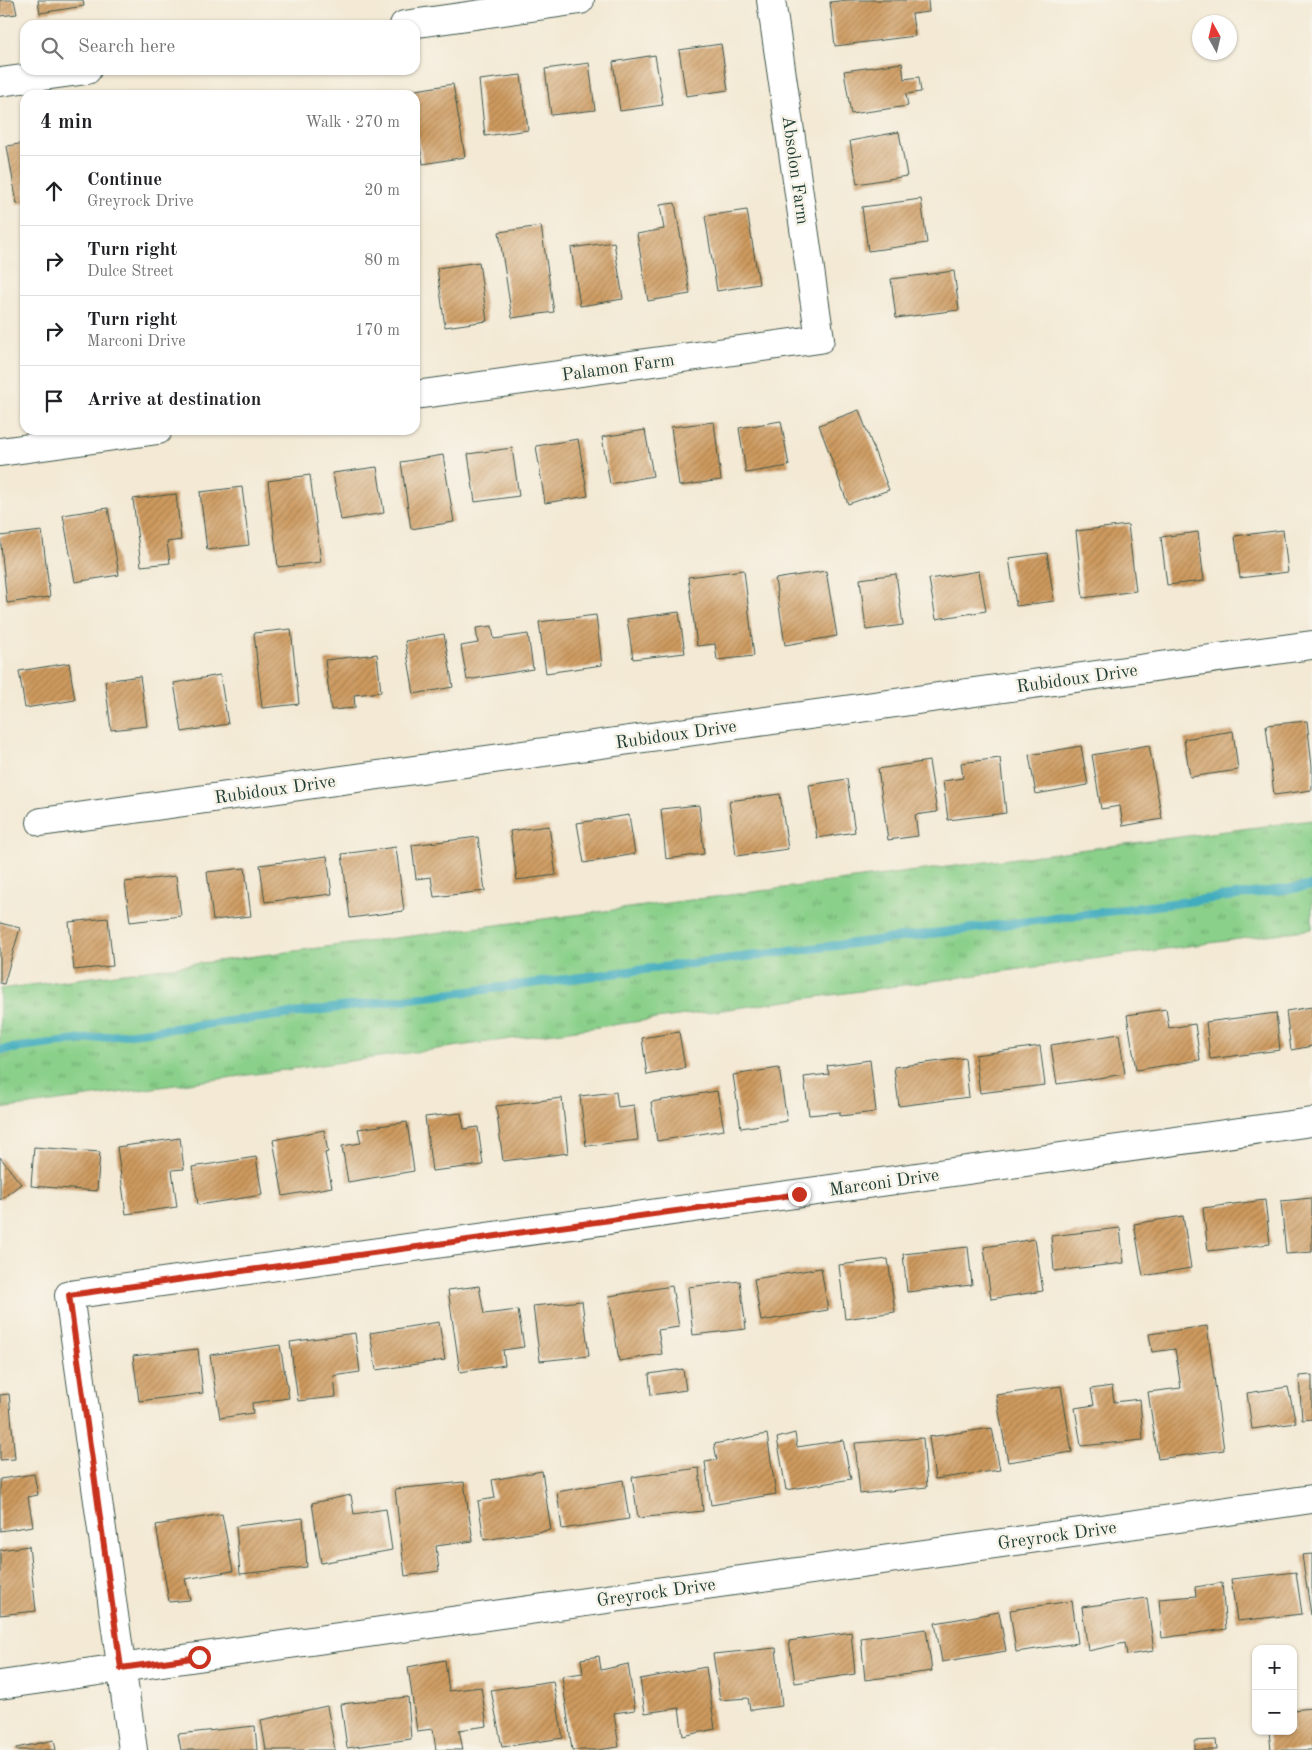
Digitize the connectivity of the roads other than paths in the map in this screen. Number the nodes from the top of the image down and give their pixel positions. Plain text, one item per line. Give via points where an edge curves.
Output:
1 (580, 0) edge
2 (771, 0) edge
3 (420, 23) edge
4 (51, 75) edge
5 (0, 82) edge
6 (820, 339) joint
7 (420, 394) edge
8 (122, 435) edge
9 (0, 452) edge
10 (1312, 645) edge
11 (40, 822) dead end
12 (1312, 1122) edge
13 (1312, 1498) edge
14 (121, 1668) junction
15 (0, 1685) edge
16 (133, 1750) edge

1 - 3 street
2 - 6 street, Absolon Farm
4 - 5 street
6 - 7 street, Palamon Farm
8 - 9 street
10 - 11 street, Rubidoux Drive
12 - 14 street, Marconi Drive via 69,1295
13 - 14 street, Greyrock Drive
14 - 15 street, Greyrock Drive
14 - 16 street

